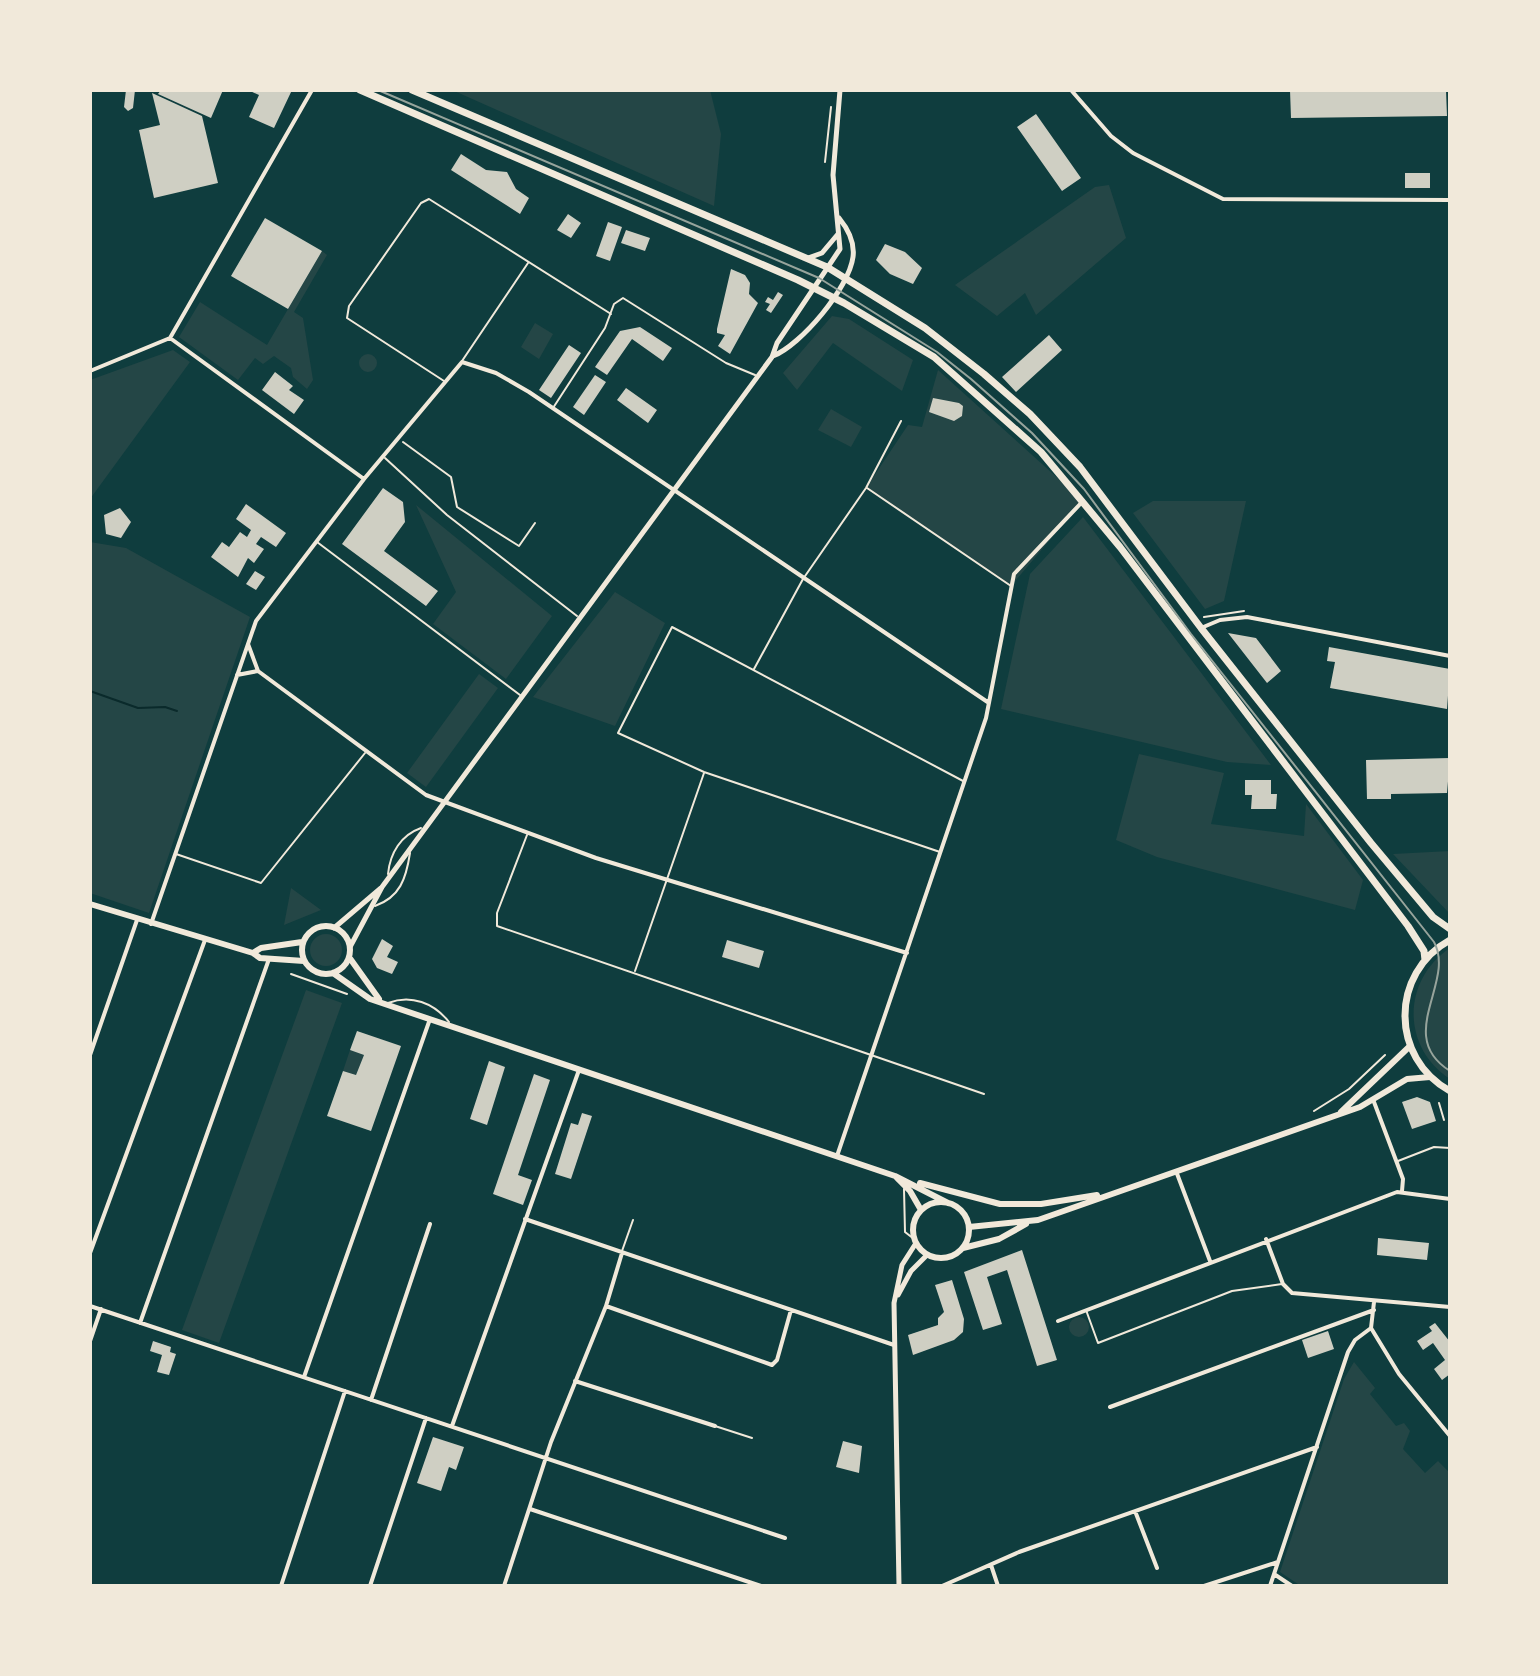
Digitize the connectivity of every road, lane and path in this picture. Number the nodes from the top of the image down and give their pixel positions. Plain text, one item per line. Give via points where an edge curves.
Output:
1 (312, 90) edge
2 (360, 90) edge
3 (412, 90) edge
4 (840, 90) edge
5 (1071, 90) edge
6 (832, 104) dead end
7 (825, 162) dead end
8 (1450, 200) edge
9 (838, 217) junction
10 (839, 233) junction
11 (808, 258) junction
12 (529, 263) junction
13 (827, 267) junction
14 (847, 277) junction
15 (813, 287) junction
16 (834, 297) junction
17 (611, 314) junction
18 (170, 338) junction
19 (772, 357) junction
20 (462, 362) junction
21 (90, 371) edge
22 (758, 376) junction
23 (444, 381) junction
24 (553, 409) junction
25 (901, 421) dead end
26 (398, 438) junction
27 (383, 457) junction
28 (364, 479) junction
29 (866, 488) junction
30 (673, 489) junction
31 (1083, 501) junction
32 (535, 523) dead end
33 (316, 541) junction
34 (803, 579) junction
35 (1011, 586) junction
36 (578, 617) junction
37 (1201, 628) junction
38 (248, 642) junction
39 (1450, 656) edge
40 (753, 670) junction
41 (258, 671) junction
42 (237, 675) junction
43 (521, 696) junction
44 (989, 703) junction
45 (365, 753) junction
46 (704, 772) junction
47 (965, 782) junction
48 (443, 802) junction
49 (426, 827) junction
50 (527, 835) junction
51 (411, 849) junction
52 (941, 853) junction
53 (174, 854) junction
54 (387, 881) junction
55 (666, 881) junction
56 (382, 887) junction
57 (90, 904) edge
58 (374, 907) junction
59 (137, 920) junction
60 (151, 924) junction
61 (334, 928) junction
62 (1450, 929) edge
63 (205, 940) junction
64 (1450, 940) edge
65 (302, 942) junction
66 (350, 947) junction
67 (253, 953) junction
68 (907, 953) junction
69 (349, 956) junction
70 (269, 959) junction
71 (1425, 960) junction
72 (304, 961) junction
73 (333, 973) junction
74 (634, 973) junction
75 (291, 974) dead end
76 (347, 994) dead end
77 (379, 999) junction
78 (387, 1003) junction
79 (430, 1019) junction
80 (452, 1027) junction
81 (1410, 1046) junction
82 (90, 1055) edge
83 (1385, 1055) dead end
84 (873, 1056) junction
85 (579, 1070) junction
86 (1430, 1077) junction
87 (1450, 1091) edge
88 (984, 1094) dead end
89 (1374, 1102) junction
90 (1439, 1103) dead end
91 (1314, 1111) dead end
92 (1341, 1112) junction
93 (1444, 1120) dead end
94 (1450, 1148) edge
95 (837, 1156) junction
96 (1397, 1161) junction
97 (1176, 1171) junction
98 (899, 1179) junction
99 (1402, 1191) junction
100 (1109, 1194) junction
101 (1450, 1199) edge
102 (948, 1203) junction
103 (921, 1210) junction
104 (525, 1219) junction
105 (633, 1220) dead end
106 (430, 1224) dead end
107 (1026, 1224) junction
108 (969, 1227) junction
109 (1266, 1239) junction
110 (915, 1241) junction
111 (963, 1248) junction
112 (622, 1252) junction
113 (90, 1253) edge
114 (927, 1255) junction
115 (1210, 1261) junction
116 (1283, 1284) junction
117 (1374, 1302) junction
118 (894, 1303) junction
119 (90, 1306) edge
120 (606, 1306) junction
121 (1450, 1307) edge
122 (101, 1309) junction
123 (791, 1310) junction
124 (1086, 1310) junction
125 (1374, 1310) junction
126 (1058, 1321) dead end
127 (140, 1323) junction
128 (1371, 1328) junction
129 (90, 1341) edge
130 (896, 1346) junction
131 (304, 1377) junction
132 (575, 1381) junction
133 (345, 1391) junction
134 (371, 1400) junction
135 (1110, 1407) dead end
136 (426, 1418) junction
137 (452, 1426) junction
138 (715, 1426) joint
139 (1449, 1434) edge
140 (752, 1438) dead end
141 (1317, 1447) junction
142 (548, 1457) junction
143 (530, 1509) junction
144 (1135, 1511) junction
145 (785, 1538) dead end
146 (1278, 1562) junction
147 (991, 1565) junction
148 (1157, 1568) dead end
149 (1274, 1574) junction
150 (281, 1586) edge
151 (370, 1586) edge
152 (504, 1586) edge
153 (761, 1586) edge
154 (899, 1586) edge
155 (942, 1586) edge
156 (998, 1586) edge
157 (1204, 1586) edge
158 (1270, 1586) edge
159 (1292, 1586) edge

1 - 18 street
2 - 15 main road
3 - 11 main road
4 - 9 street via 833,175
5 - 8 street via 1133,153 1223,199
6 - 7 path
9 - 10 street
9 - 14 street via 853,249
10 - 11 street via 822,253
10 - 13 street via 840,249
11 - 13 main road
12 - 17 lane
12 - 20 lane
12 - 23 lane via 434,201 421,203 349,306 347,318
13 - 14 main road
13 - 15 street
14 - 16 street
14 - 37 main road via 925,328 1030,414 1110,503
15 - 16 main road
15 - 19 street
16 - 19 street via 789,350
16 - 31 main road via 949,369 1041,452
17 - 22 lane via 618,299 626,298 726,363
17 - 24 lane
18 - 21 street
18 - 28 street
19 - 22 street
20 - 23 street
20 - 24 street via 496,373
22 - 30 street
23 - 26 street
24 - 30 street
25 - 29 lane
26 - 27 street
26 - 32 path via 451,477 457,507 519,546
27 - 28 street
27 - 36 lane via 447,515
28 - 33 street
29 - 34 lane
29 - 35 lane
30 - 34 street
30 - 36 street
31 - 35 street via 1014,574
31 - 71 main road via 1408,926
33 - 38 street via 256,621
33 - 43 lane
34 - 40 lane
34 - 44 street
35 - 44 street
36 - 43 street
37 - 39 street via 1247,617
37 - 62 main road via 1371,843 1433,917
38 - 41 street
38 - 42 street
40 - 46 lane via 672,627 618,733
40 - 47 lane
41 - 42 street
41 - 45 street
42 - 53 street
43 - 48 street
44 - 47 street
45 - 48 street
45 - 53 lane via 261,883
46 - 52 lane
46 - 55 lane
47 - 52 street
48 - 49 street
48 - 50 street
49 - 51 street
49 - 54 lane via 408,833 389,858
50 - 55 street
50 - 74 lane via 497,913 497,926
51 - 54 street
51 - 58 lane via 407,877 392,900
52 - 68 street
53 - 60 street
54 - 56 street
55 - 68 street
55 - 74 lane
56 - 58 street
56 - 61 street
57 - 59 main road
58 - 66 street
59 - 60 main road
59 - 82 street
60 - 63 main road
61 - 65 main road via 319,927
61 - 66 main road
63 - 67 main road
63 - 113 street
64 - 71 main road
65 - 67 main road
65 - 72 main road
66 - 69 main road
67 - 70 main road
68 - 84 street
69 - 73 main road
69 - 77 main road
70 - 72 main road
70 - 127 street
71 - 81 main road via 1411,980 1405,1003
72 - 73 main road via 320,974
73 - 77 main road via 370,999
74 - 84 lane
75 - 76 path
77 - 78 main road
78 - 79 main road
78 - 80 lane via 401,998 421,1003 437,1009
79 - 80 main road
79 - 131 street
80 - 85 main road
81 - 86 main road
81 - 92 main road
83 - 91 path via 1349,1089
84 - 88 lane
84 - 95 street
85 - 95 main road
85 - 104 street
86 - 87 main road
86 - 89 main road via 1407,1079
89 - 92 main road
89 - 96 street
90 - 93 path
92 - 97 main road
94 - 96 lane via 1434,1147
95 - 98 main road
96 - 99 street
97 - 100 main road
97 - 115 street
98 - 100 main road via 1000,1204
98 - 102 main road
98 - 103 main road
98 - 110 lane via 905,1232
99 - 101 street
99 - 109 street
100 - 107 main road
102 - 103 main road
102 - 108 main road via 962,1211
103 - 110 main road via 915,1219
104 - 112 street
104 - 137 street
105 - 112 lane
106 - 134 street
107 - 108 main road
107 - 111 main road via 999,1239
108 - 111 main road
109 - 115 street
109 - 116 street
110 - 114 main road
110 - 118 street via 902,1265
111 - 114 main road via 949,1257
112 - 120 street
112 - 123 street
114 - 118 street via 911,1271
115 - 124 street
116 - 117 street via 1300,1296
116 - 124 lane via 1232,1291 1098,1343
117 - 121 street
117 - 125 street
118 - 130 street
119 - 122 street
120 - 123 street via 772,1365
120 - 132 street
122 - 127 street
122 - 129 street
123 - 130 street
124 - 126 street
125 - 128 street
125 - 135 street
127 - 131 street
128 - 139 street via 1399,1374
128 - 141 street via 1348,1352
130 - 154 street
131 - 133 street
132 - 138 street
132 - 142 street
133 - 134 street
133 - 150 street
134 - 136 street
136 - 137 street
136 - 151 street
137 - 142 street
138 - 140 lane
141 - 144 street
141 - 146 street
142 - 143 street
142 - 145 street
143 - 152 street
143 - 153 street
144 - 147 street
144 - 148 street
146 - 149 street
146 - 157 street
147 - 155 street
147 - 156 street
149 - 158 street
149 - 159 street

